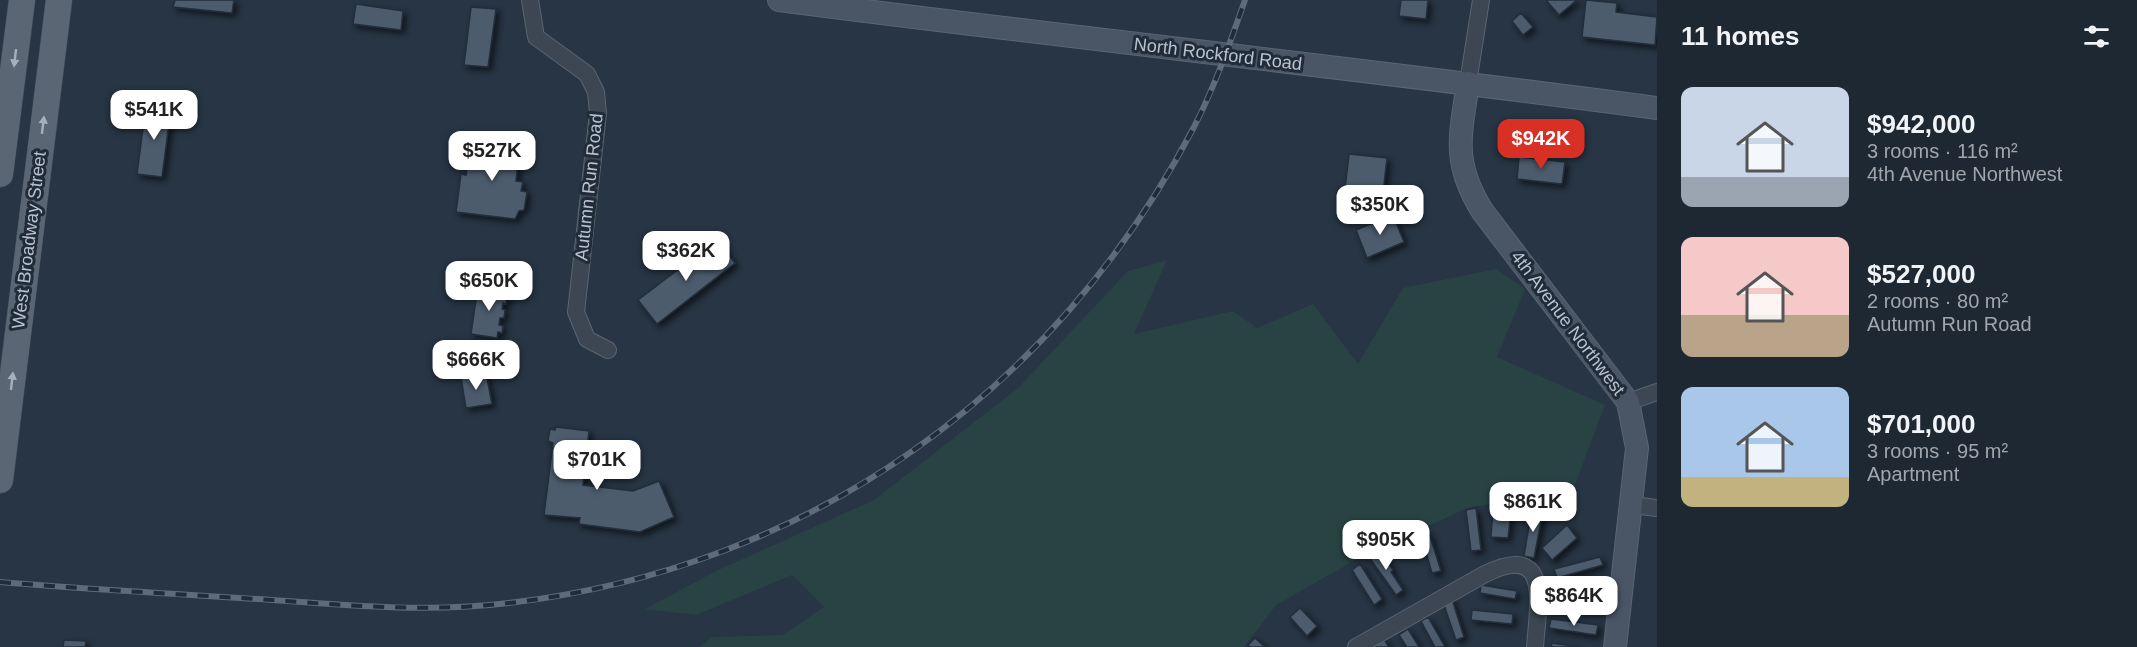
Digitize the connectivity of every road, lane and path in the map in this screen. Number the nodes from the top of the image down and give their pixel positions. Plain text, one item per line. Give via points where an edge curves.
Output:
1 (22, 0) edge
2 (59, 0) edge
3 (530, 0) edge
4 (779, 0) edge
5 (1481, 0) edge
6 (1468, 83) junction
7 (1657, 108) edge
8 (0, 174) edge
9 (608, 350) dead end
10 (1657, 392) edge
11 (1628, 402) junction
12 (0, 480) edge
13 (1632, 505) junction
14 (1657, 508) edge
15 (1356, 647) edge
16 (1535, 647) edge
17 (1615, 647) edge

1 -> 8 main road, West Broadway Street
12 -> 2 main road, West Broadway Street
3 - 9 street, Autumn Run Road via 536,37 587,74 596,93 598,113 576,312 587,339
4 - 6 street, North Rockford Road
5 - 6 street
6 - 7 street, North Rockford Road
6 - 11 street, 4th Avenue Northwest via 1460,142 1471,193
10 - 11 street
11 - 13 street, 4th Avenue Northwest via 1637,448
13 - 14 street
13 - 17 street, 4th Avenue Northwest
15 - 16 street via 1485,574 1520,564 1532,570 1535,577

